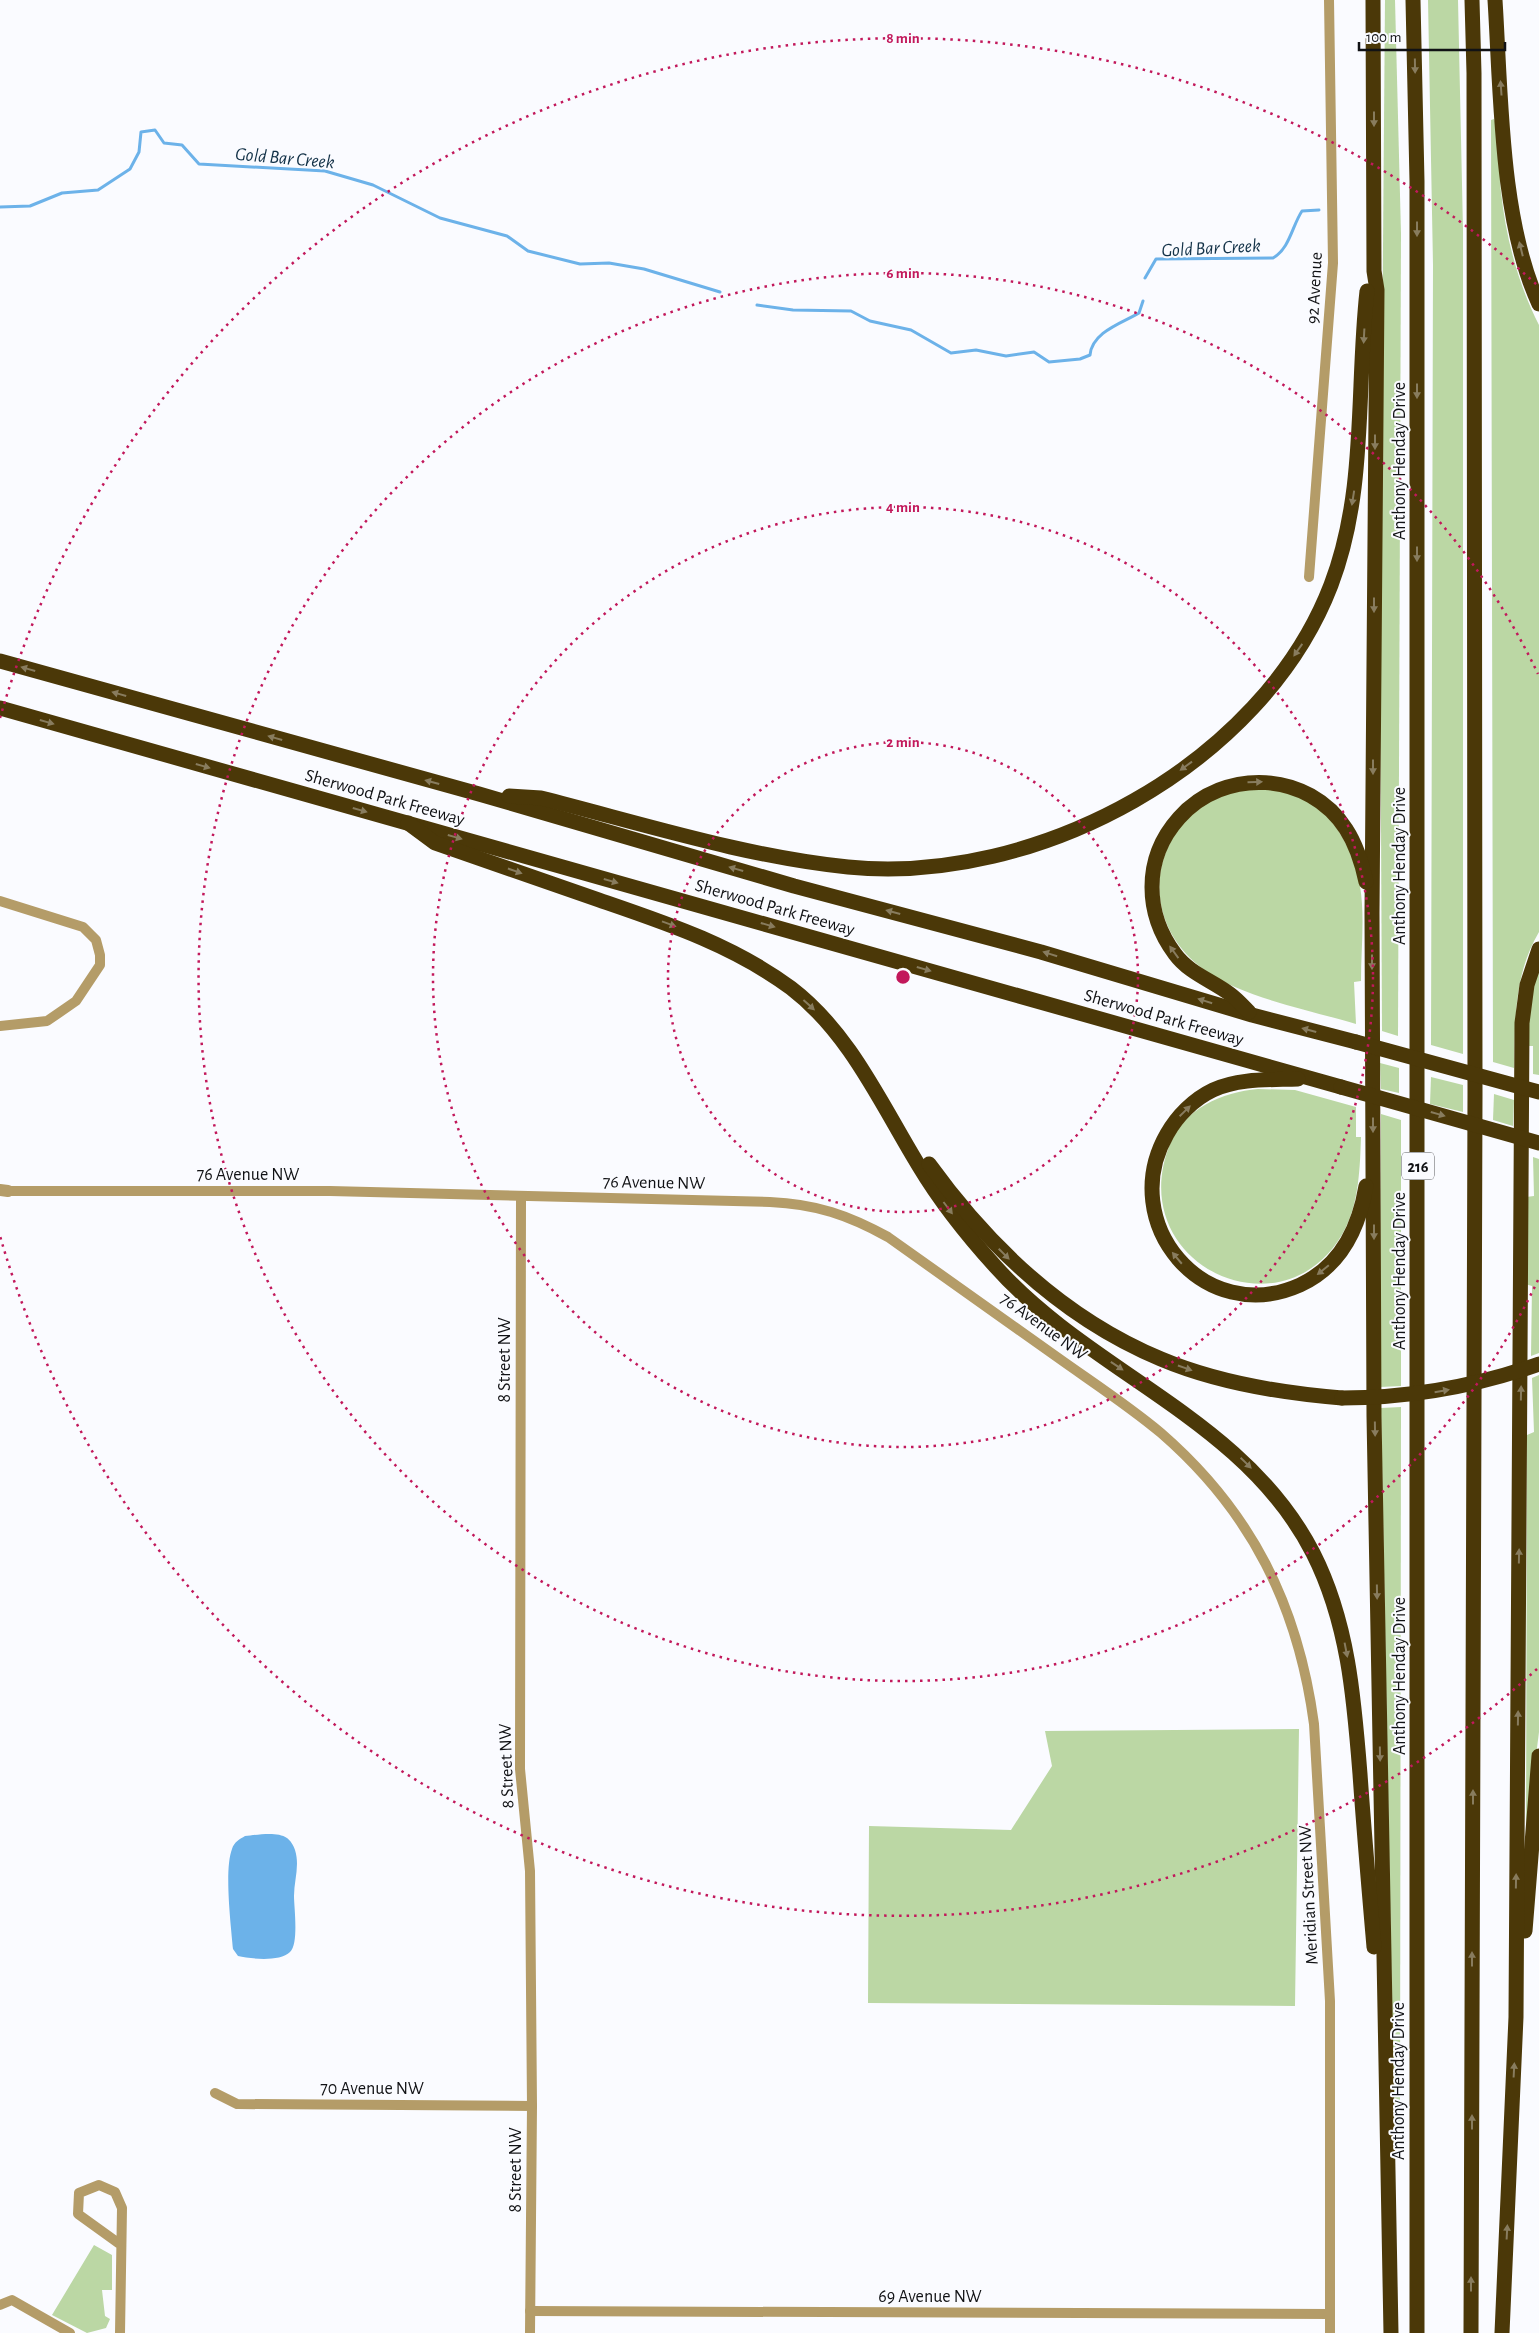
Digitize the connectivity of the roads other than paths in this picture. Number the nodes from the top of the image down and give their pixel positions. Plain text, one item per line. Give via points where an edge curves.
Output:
1 (1329, 0) edge
2 (1374, 0) edge
3 (1413, 0) edge
4 (1472, 0) edge
5 (1495, 0) edge
6 (1374, 271) junction
7 (1539, 304) edge
8 (1309, 577) dead end
9 (0, 661) edge
10 (0, 708) edge
11 (479, 794) junction
12 (408, 823) junction
13 (0, 901) edge
14 (1372, 913) junction
15 (1539, 949) edge
16 (1252, 1015) junction
17 (0, 1026) edge
18 (1313, 1078) junction
19 (1539, 1092) edge
20 (876, 1093) junction
21 (1539, 1143) edge
22 (1373, 1166) junction
23 (3, 1191) edge
24 (521, 1197) junction
25 (1539, 1364) edge
26 (1209, 1480) joint
27 (1539, 1756) edge
28 (1516, 2017) junction
29 (1384, 2025) junction
30 (215, 2093) dead end
31 (532, 2106) junction
32 (121, 2245) junction
33 (0, 2305) edge
34 (530, 2312) junction
35 (1330, 2314) junction
36 (70, 2333) edge
37 (120, 2333) edge
38 (530, 2333) edge
39 (1330, 2333) edge
40 (1391, 2333) edge
41 (1416, 2333) edge
42 (1471, 2333) edge
43 (1502, 2333) edge

1 - 8 street, 92 Avenue via 1333,263
2 -> 6 highway
3 -> 41 highway, Anthony Henday Drive / 216 via 1417,181
42 -> 4 highway via 1475,1114
7 -> 5 highway via 1526,268 1510,194
6 -> 11 highway via 1367,293 1359,436 1350,519 1331,584 1319,612 1282,673 1231,730 1161,784 1119,810 1047,840 983,858 906,868 851,867 790,859 541,798
6 -> 14 highway
11 -> 9 highway, Sherwood Park Freeway
10 -> 12 highway, Sherwood Park Freeway
16 -> 11 highway, Sherwood Park Freeway via 1041,952 794,886
12 -> 18 highway, Sherwood Park Freeway
12 -> 20 highway via 435,843 672,925 751,963 792,989 817,1011 838,1035
13 - 17 street via 83,927 100,949 100,965 76,1001 47,1021
16 -> 14 highway via 1229,994 1187,967 1158,926 1152,897 1155,860 1171,827 1184,812 1214,792 1253,781 1276,783 1315,798 1346,828 1354,844 1362,862
14 -> 22 highway
28 -> 15 highway via 1522,1032 1527,986
19 -> 16 highway, Sherwood Park Freeway, bridge
18 -> 21 highway, Sherwood Park Freeway, bridge
22 -> 18 highway via 1359,1218 1345,1247 1307,1282 1275,1293 1231,1292 1202,1280 1175,1257 1162,1238 1156,1220 1152,1182 1154,1163 1162,1143 1181,1114 1212,1090 1231,1083
20 -> 25 highway, bridge via 934,1172 991,1241 1029,1278 1075,1312 1161,1360 1261,1388 1342,1398 1450,1390 1490,1381
20 -> 29 highway via 937,1194 995,1267 1058,1325 1164,1397 1229,1447 1271,1490 1313,1552 1336,1611 1350,1669 1377,1980
22 -> 29 highway
23 - 24 street, 76 Avenue NW via 330,1191
24 - 26 street, 76 Avenue NW via 796,1203 817,1206 854,1219 888,1236 1138,1415 1178,1448
24 - 31 street, 8 Street NW via 520,1769 530,1871
26 - 35 street, Meridian Street NW via 1248,1534 1285,1604 1301,1652 1311,1708 1330,2002
27 - 28 highway
43 -> 28 highway
29 - 40 highway
30 - 31 street, 70 Avenue NW via 237,2104
31 - 34 street, 8 Street NW
32 - 32 street via 122,2208 115,2192 99,2185 79,2193 78,2214
32 - 37 street
33 - 36 street via 12,2300
34 - 35 street, 69 Avenue NW
34 - 38 street, 8 Street NW
35 - 39 street, Meridian Street NW

